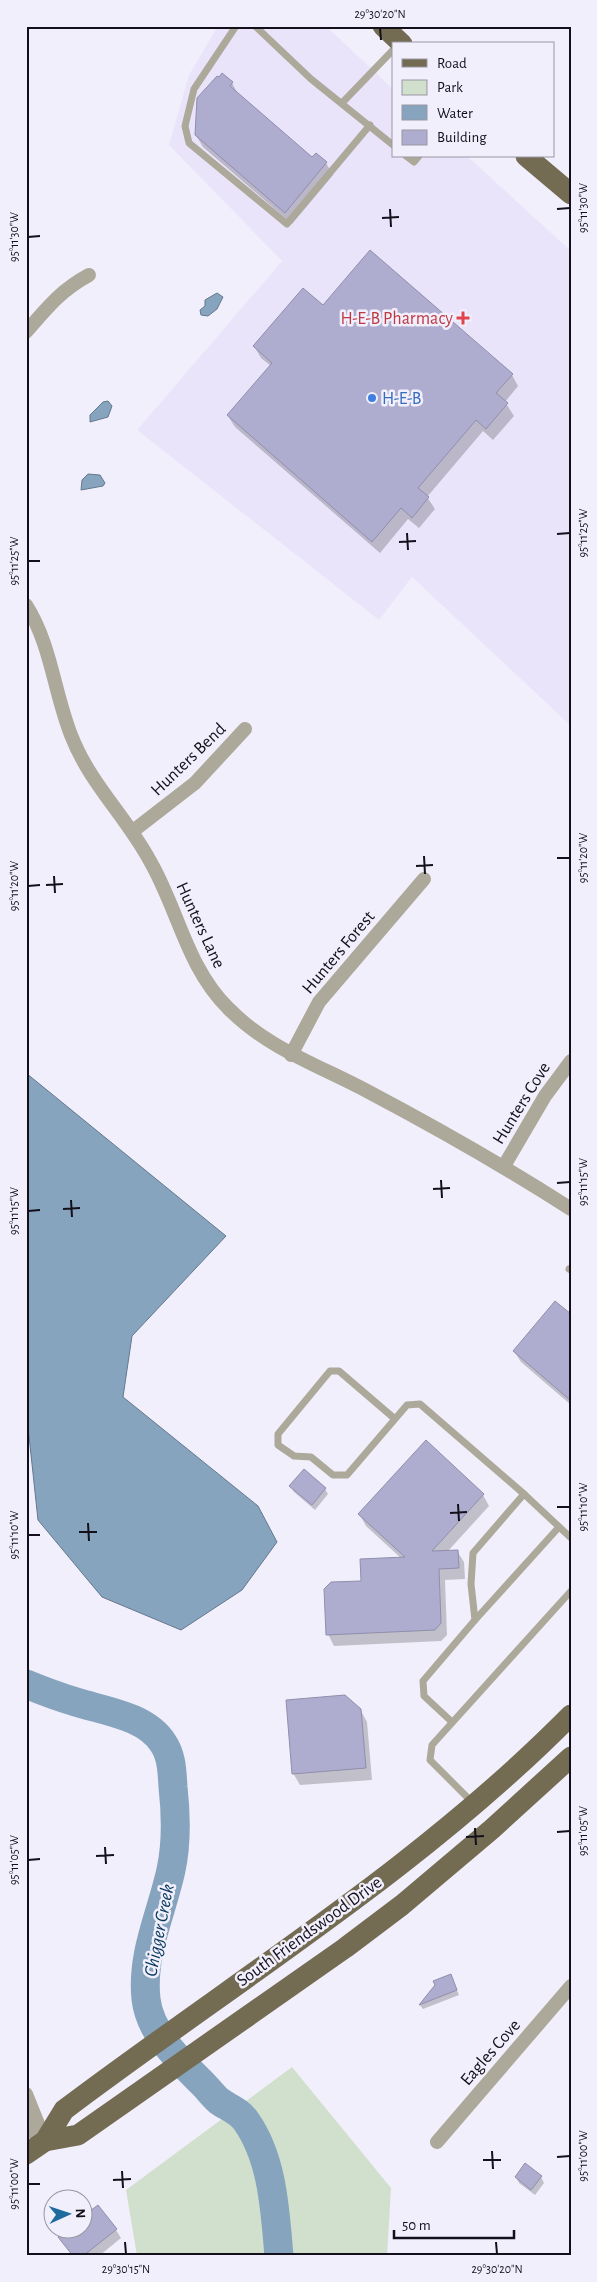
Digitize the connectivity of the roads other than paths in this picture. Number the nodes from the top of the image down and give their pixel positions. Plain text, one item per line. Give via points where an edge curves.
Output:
1 (236, 26) edge
2 (255, 26) edge
3 (383, 26) edge
4 (396, 42) edge
5 (392, 52) edge
6 (342, 103) junction
7 (370, 125) junction
8 (392, 144) edge
9 (528, 158) edge
10 (571, 194) edge
11 (89, 275) dead end
12 (26, 332) edge
13 (26, 605) edge
14 (245, 729) dead end
15 (132, 831) junction
16 (424, 879) dead end
17 (291, 1055) junction
18 (571, 1061) edge
19 (504, 1166) junction
20 (571, 1209) edge
21 (395, 1419) junction
22 (524, 1494) junction
23 (559, 1527) junction
24 (571, 1538) edge
25 (571, 1591) edge
26 (475, 1620) junction
27 (571, 1715) edge
28 (452, 1722) junction
29 (571, 1758) edge
30 (475, 1805) junction
31 (571, 1986) edge
32 (26, 2094) edge
33 (26, 2127) edge
34 (45, 2141) junction
35 (437, 2142) dead end
36 (26, 2154) edge

1 - 7 lane via 194,90 185,126 189,143 287,224
2 - 6 lane via 311,79
3 - 4 main road
5 - 6 lane
6 - 7 lane
7 - 8 lane
9 - 10 main road
11 - 12 street via 55,298
13 - 15 street, Hunters Lane via 44,642 81,761
14 - 15 street, Hunters Bend via 196,783
15 - 17 street, Hunters Lane via 152,863 192,958 209,986 246,1026
16 - 17 street, Hunters Forest via 319,1002
17 - 19 street, Hunters Lane via 352,1083
18 - 19 street, Hunters Cove via 545,1096
19 - 20 street, Hunters Lane
21 - 21 lane via 347,1475 333,1476 312,1457 294,1456 278,1445 278,1434 330,1371 339,1371
21 - 22 lane via 407,1405 420,1404
22 - 23 lane
22 - 26 lane via 473,1552 471,1584
23 - 24 lane
23 - 26 lane
25 - 28 lane
26 - 28 lane via 423,1681 424,1696
27 - 30 main road, South Friendswood Drive
28 - 30 lane via 432,1745 430,1760
29 - 34 main road, South Friendswood Drive via 402,1905 122,2105 78,2134
30 - 34 main road, South Friendswood Drive via 357,1899 64,2110
31 - 35 street, Eagles Cove
32 - 34 street
33 - 34 street
34 - 36 main road, South Friendswood Drive

